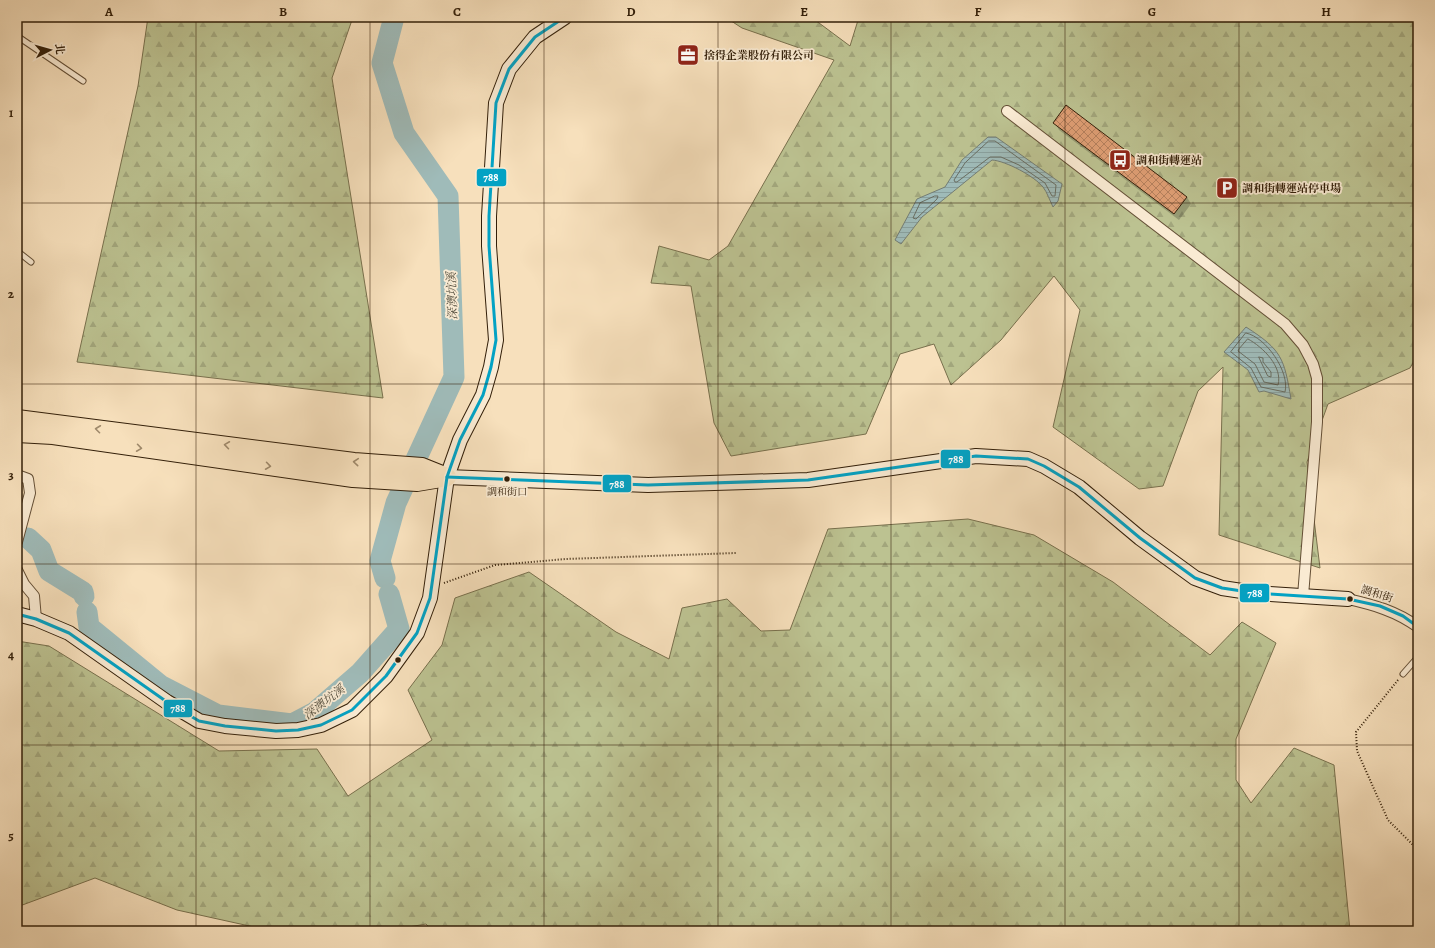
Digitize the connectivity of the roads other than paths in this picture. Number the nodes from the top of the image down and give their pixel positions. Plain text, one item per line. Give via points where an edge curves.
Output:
1 (565, 17) edge
2 (17, 36) edge
3 (83, 82) dead end
4 (1007, 111) dead end
5 (17, 252) edge
6 (31, 262) dead end
7 (17, 419) edge
8 (17, 433) edge
9 (392, 473) junction
10 (17, 475) edge
11 (447, 477) junction
12 (17, 542) edge
13 (17, 570) edge
14 (1303, 596) junction
15 (1348, 599) joint
16 (17, 614) edge
17 (36, 618) junction
18 (1418, 627) edge
19 (1418, 657) edge
20 (1403, 674) road end

1 - 11 main road via 534,37 509,69 496,103 489,216 496,340 483,395 460,440
2 - 3 lane
4 - 14 street via 1285,324 1303,345 1317,378 1317,422
5 - 6 lane
9 -> 7 highway via 354,462
8 -> 9 highway via 52,435 353,478
9 - 11 highway
10 - 12 street via 28,479 30,493
11 - 14 main road via 648,486 808,480 976,456 1028,459 1079,487 1140,538 1195,578 1229,589
11 - 17 main road via 432,588 417,633 386,676 352,710 320,725 276,731 199,721 167,702 69,633
13 - 17 street via 34,596
14 - 15 main road
15 - 18 street, 調和街 via 1380,606
16 - 17 main road
19 - 20 lane

